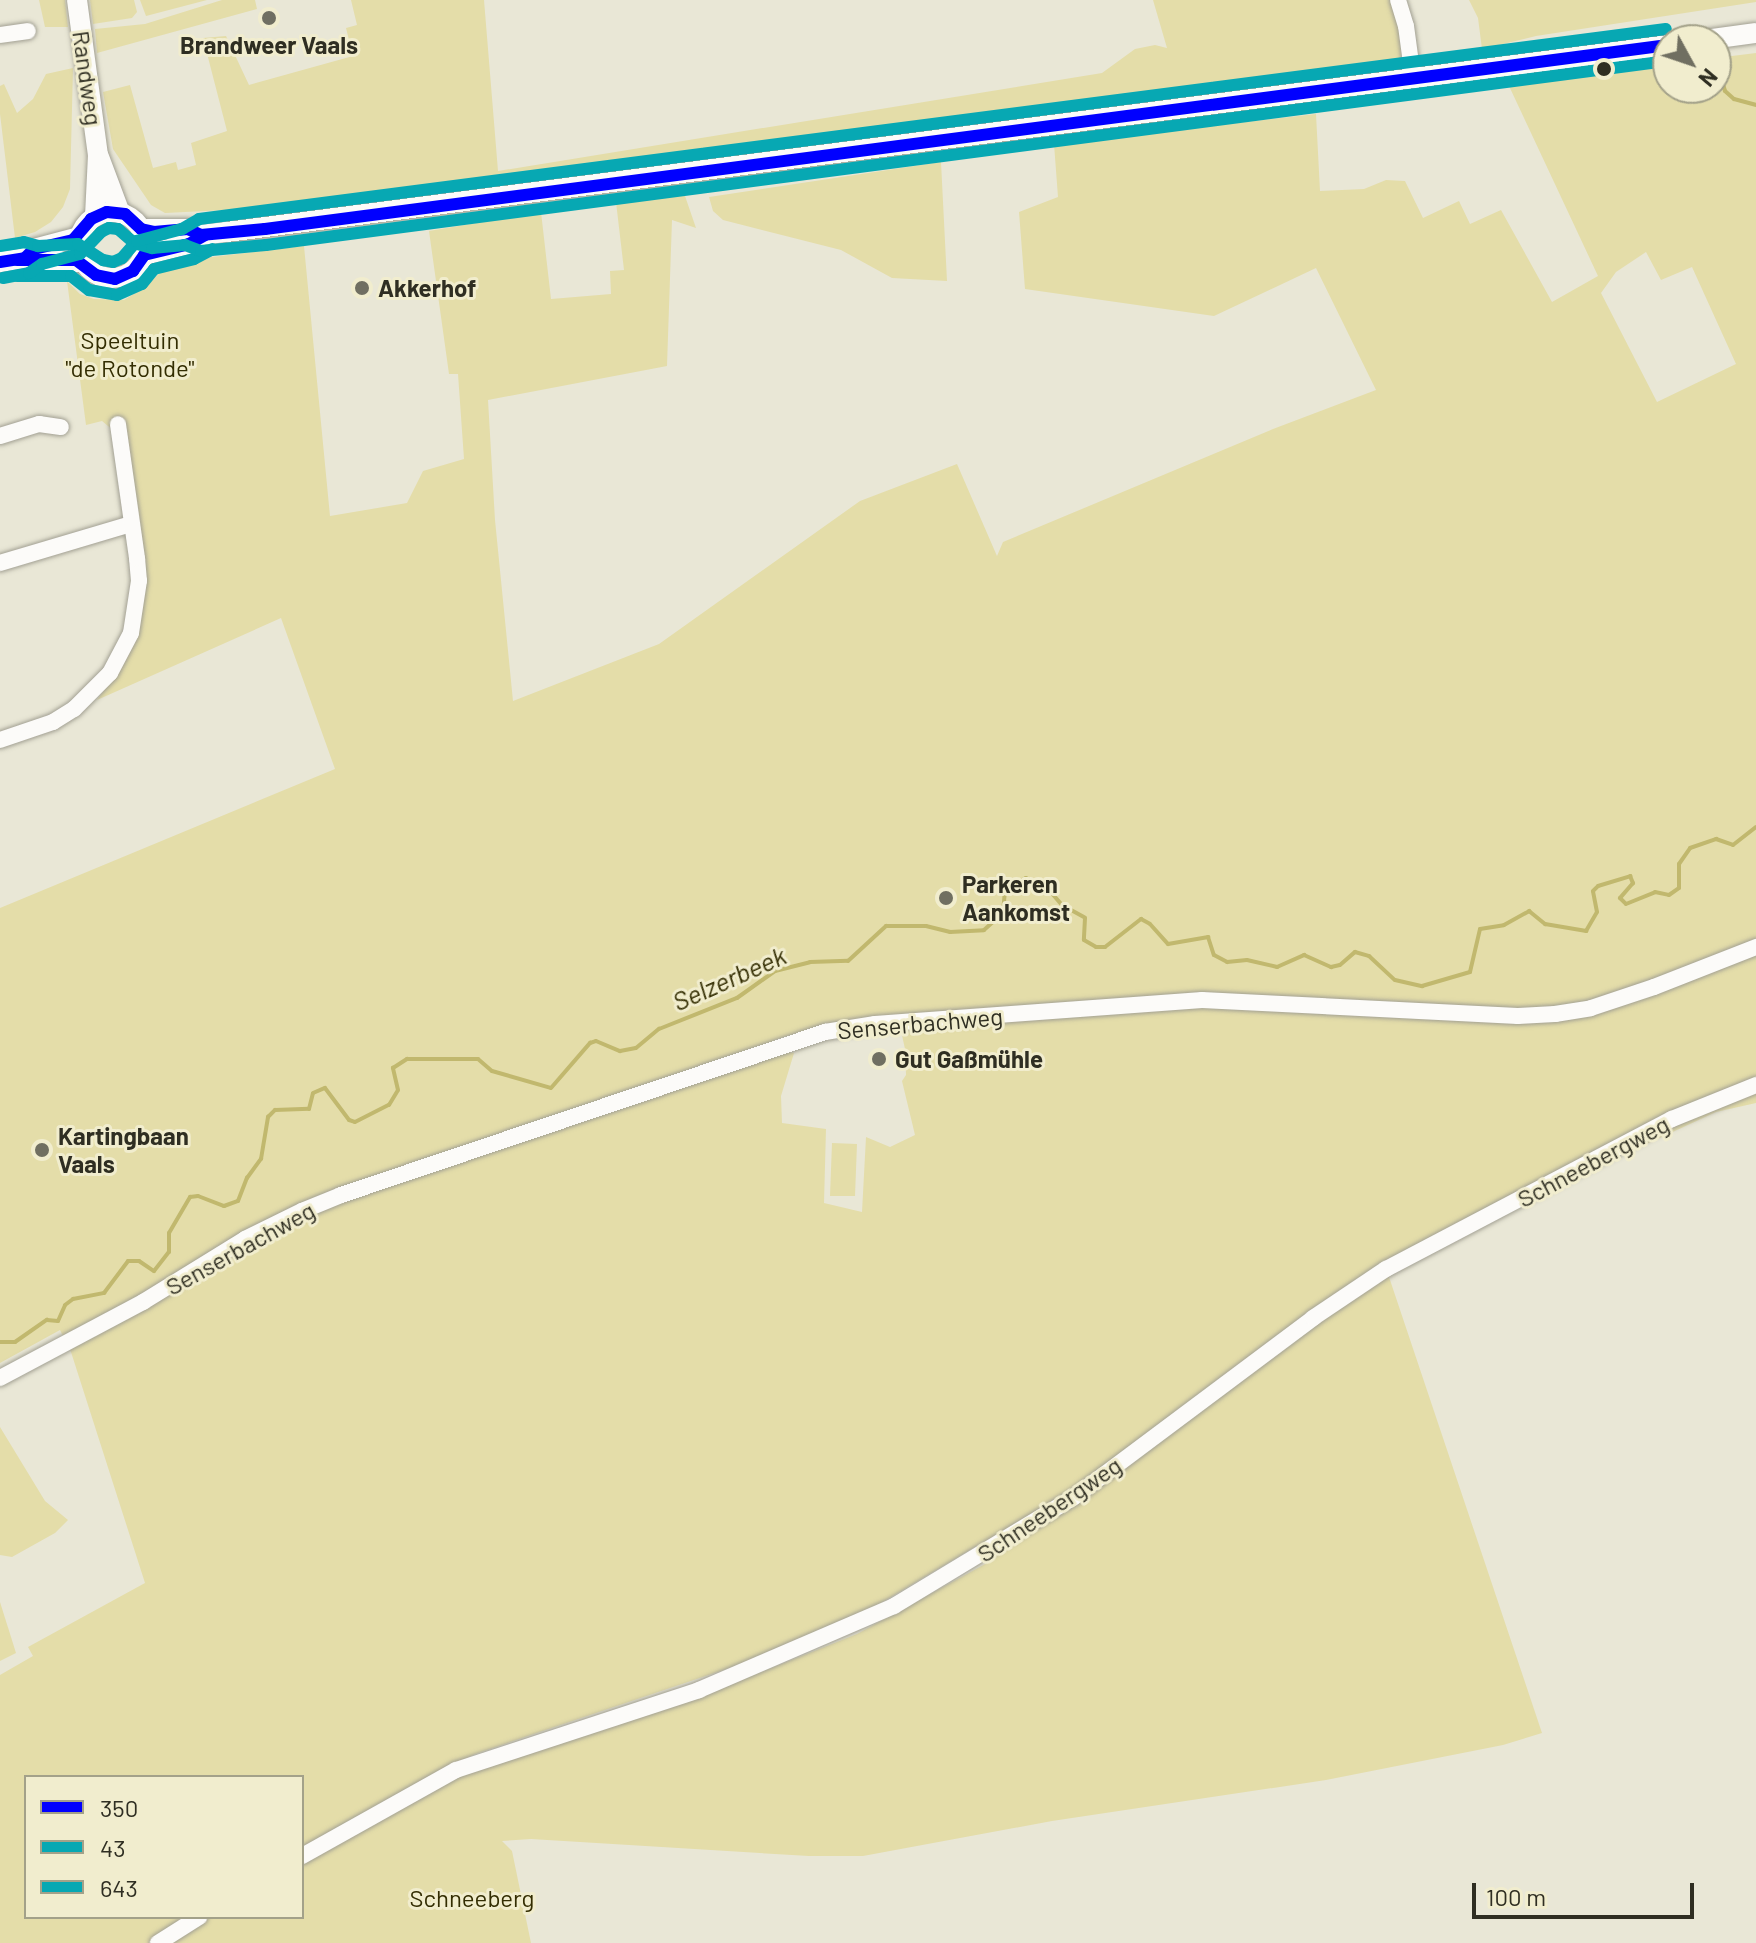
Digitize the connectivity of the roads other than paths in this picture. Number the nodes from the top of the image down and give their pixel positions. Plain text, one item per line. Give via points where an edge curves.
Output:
1 (77, 0) edge
2 (1398, 0) edge
3 (28, 31) dead end
4 (1756, 33) edge
5 (0, 35) edge
6 (1732, 36) edge
7 (1652, 47) edge
8 (1413, 78) junction
9 (98, 155) junction
10 (120, 213) junction
11 (95, 216) junction
12 (141, 229) junction
13 (201, 235) junction
14 (79, 237) junction
15 (144, 255) junction
16 (25, 258) junction
17 (0, 262) edge
18 (82, 262) junction
19 (118, 424) dead end
20 (61, 427) dead end
21 (0, 436) edge
22 (131, 524) junction
23 (0, 563) edge
24 (0, 740) edge
25 (1756, 947) edge
26 (1756, 1085) edge
27 (0, 1378) edge
28 (304, 1855) edge
29 (196, 1919) edge
30 (158, 1943) edge

1 - 9 main road, Randweg
2 - 8 street
3 - 5 street
4 - 6 main road
7 - 8 main road
8 - 13 main road
9 - 10 main road, Randweg
9 - 11 main road, Randweg
10 - 11 main road
10 - 12 main road
11 - 14 main road
12 - 13 main road via 188,229
12 - 15 main road
13 - 15 main road via 189,244
14 - 16 main road via 34,249
14 - 18 main road
15 - 18 main road via 133,271 115,279 96,275
16 - 17 main road
16 - 18 main road
19 - 22 street
20 - 21 street via 39,424
22 - 23 street
22 - 24 street via 139,581 122,655 74,709
25 - 27 street, Senserbachweg via 1643,991 1555,1014 1202,1000 825,1032 302,1211
26 - 28 street, Schneebergweg via 1672,1119 1386,1269 1074,1497 894,1606 699,1690 456,1770
29 - 30 street

